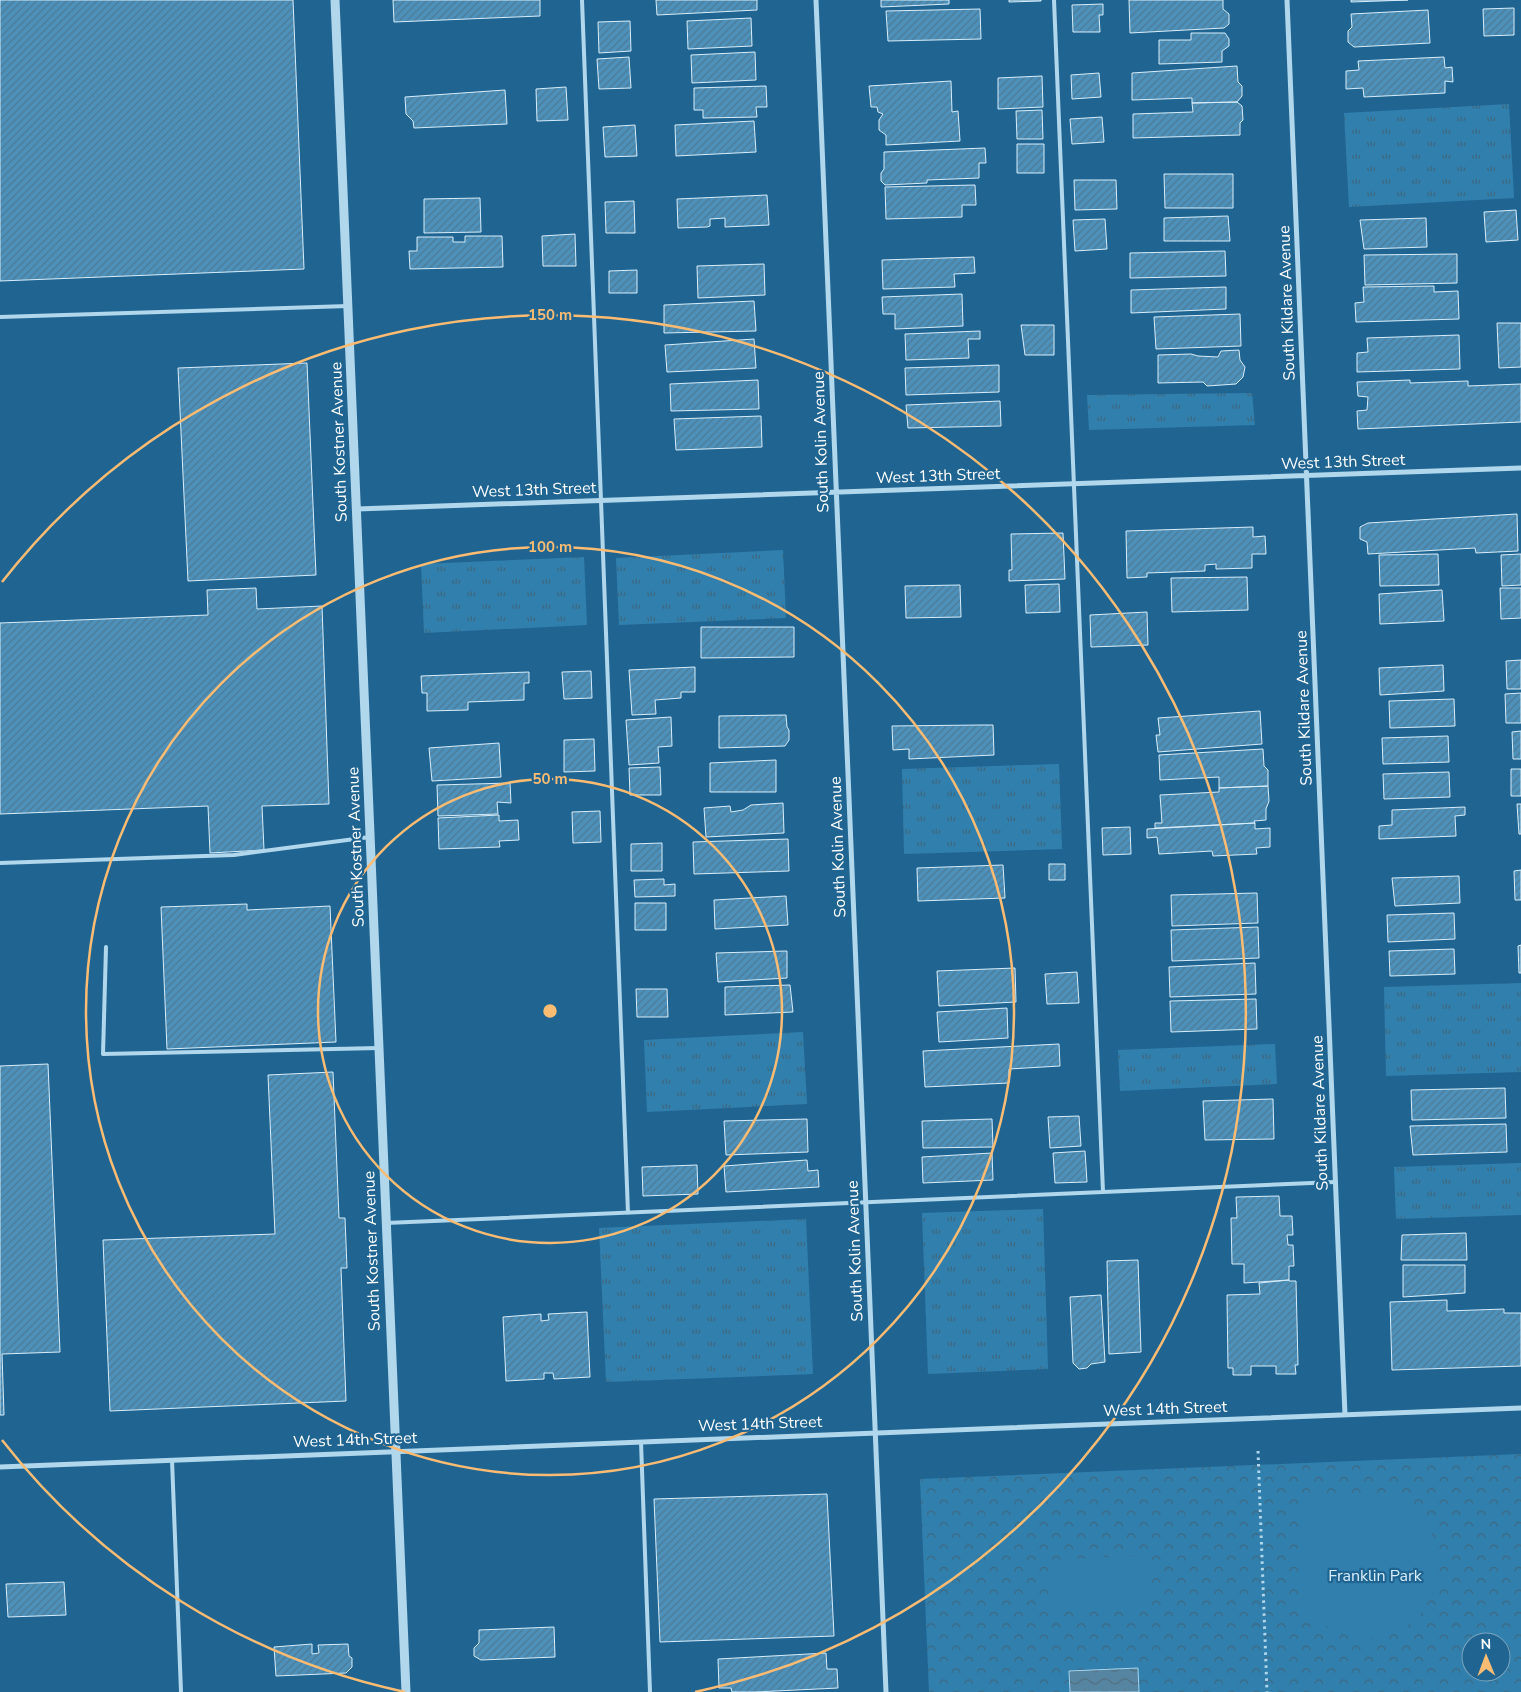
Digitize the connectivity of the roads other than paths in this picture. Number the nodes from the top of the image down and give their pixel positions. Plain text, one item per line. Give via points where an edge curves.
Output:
1 (335, 0) edge
2 (582, 0) edge
3 (816, 0) edge
4 (1054, 0) edge
5 (1288, 0) edge
6 (348, 306) junction
7 (0, 317) edge
8 (1521, 468) edge
9 (1306, 475) junction
10 (1074, 484) junction
11 (836, 492) junction
12 (601, 500) junction
13 (357, 509) junction
14 (370, 837) junction
15 (0, 864) edge
16 (106, 948) dead end
17 (379, 1048) junction
18 (1336, 1182) junction
19 (1103, 1192) junction
20 (866, 1202) junction
21 (628, 1213) junction
22 (386, 1223) junction
23 (1521, 1408) edge
24 (1344, 1415) junction
25 (875, 1432) junction
26 (641, 1442) junction
27 (396, 1450) junction
28 (172, 1460) junction
29 (0, 1467) edge
30 (180, 1692) edge
31 (406, 1692) edge
32 (650, 1692) edge
33 (886, 1692) edge

1 - 6 street, South Kostner Avenue
2 - 12 lane
3 - 11 street, South Kolin Avenue
4 - 10 lane
5 - 9 street, South Kildare Avenue
6 - 7 lane
6 - 13 street, South Kostner Avenue
8 - 9 street, West 13th Street
9 - 10 street, West 13th Street
9 - 18 street, South Kildare Avenue
10 - 11 street, West 13th Street
10 - 19 lane
11 - 12 street, West 13th Street
11 - 20 street, South Kolin Avenue
12 - 13 street, West 13th Street
12 - 21 lane
13 - 14 street, South Kostner Avenue
14 - 15 lane via 234,856
14 - 17 street, South Kostner Avenue
16 - 17 lane via 103,1054
17 - 22 street, South Kostner Avenue
18 - 19 lane
18 - 24 street, South Kildare Avenue
19 - 20 lane
20 - 21 lane
20 - 25 street, South Kolin Avenue
21 - 22 lane
22 - 27 street, South Kostner Avenue
23 - 24 street, West 14th Street
24 - 25 street, West 14th Street
25 - 26 street, West 14th Street
25 - 33 street, South Kolin Avenue
26 - 27 street, West 14th Street
26 - 32 lane
27 - 28 street, West 14th Street
27 - 31 street, South Kostner Avenue
28 - 29 street, West 14th Street
28 - 30 lane

